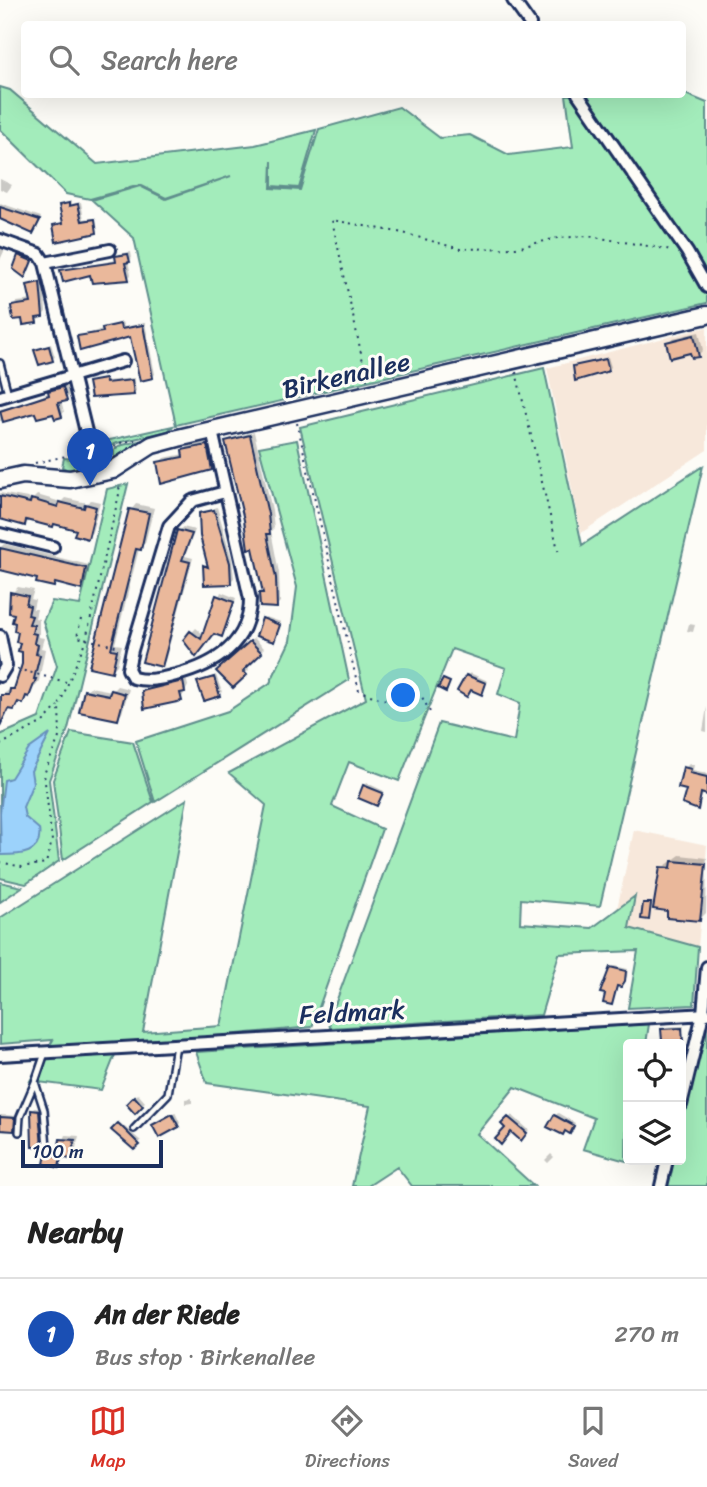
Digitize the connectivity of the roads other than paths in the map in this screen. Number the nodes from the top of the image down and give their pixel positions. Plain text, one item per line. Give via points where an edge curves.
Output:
1 (513, 0) edge
2 (528, 21) edge
3 (581, 98) edge
4 (0, 240) edge
5 (110, 250) dead end
6 (45, 263) junction
7 (707, 287) edge
8 (707, 315) edge
9 (123, 361) dead end
10 (0, 363) edge
11 (72, 376) junction
12 (4, 396) edge
13 (212, 431) junction
14 (96, 473) junction
15 (0, 480) edge
16 (225, 492) junction
17 (0, 534) edge
18 (53, 547) dead end
19 (0, 636) edge
20 (3, 671) edge
21 (707, 967) edge
22 (705, 1014) edge
23 (176, 1045) junction
24 (45, 1053) junction
25 (0, 1055) edge
26 (35, 1082) junction
27 (682, 1102) edge
28 (134, 1129) dead end
29 (19, 1132) dead end
30 (47, 1147) dead end
31 (666, 1165) edge
32 (661, 1186) edge

1 - 2 street
3 - 7 street
4 - 6 street via 38,254
5 - 6 street
6 - 11 street
8 - 13 street, Birkenallee
9 - 11 street
10 - 12 lane
11 - 12 street
11 - 14 street
13 - 14 street, Birkenallee via 152,445 113,470
13 - 16 street
14 - 15 street, Birkenallee via 71,479 23,475
16 - 16 street via 250,598 250,615 242,632 225,653 204,668 148,682 133,678 128,669 132,650 169,526 192,501
17 - 18 street
19 - 20 street
21 - 22 street
22 - 23 street, Feldmark
22 - 27 street
23 - 24 street, Feldmark
23 - 28 lane via 168,1094
24 - 25 street, Feldmark
24 - 26 lane
26 - 29 lane via 20,1117
26 - 30 lane via 44,1110
31 - 32 street

